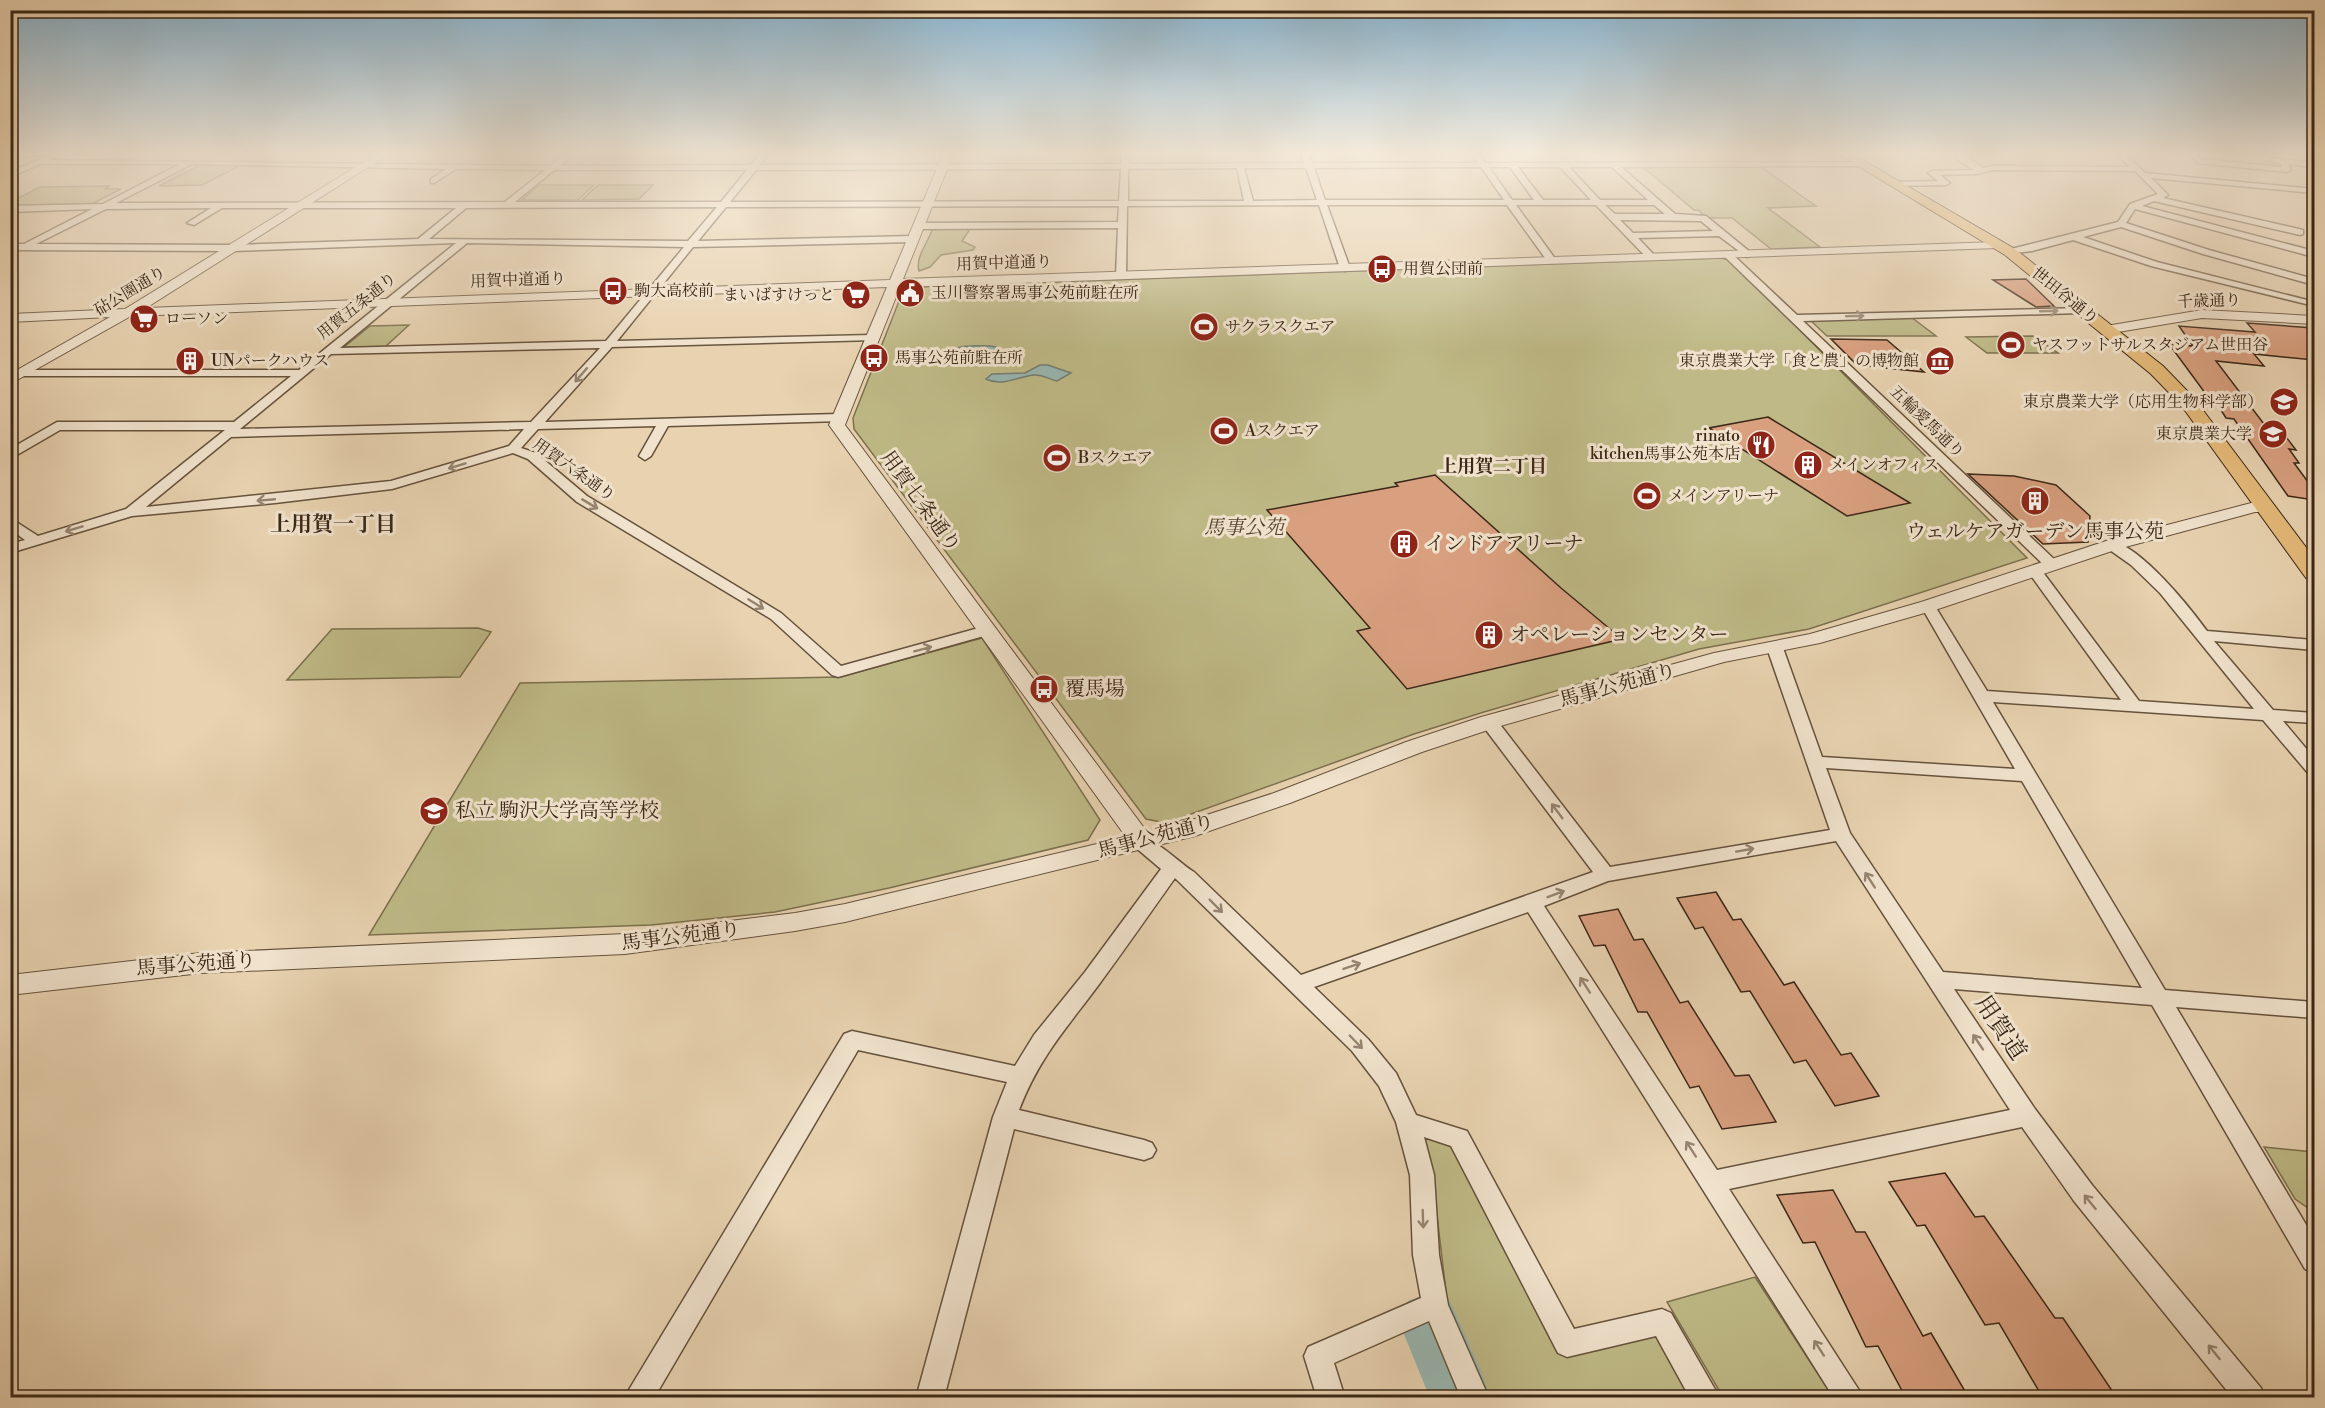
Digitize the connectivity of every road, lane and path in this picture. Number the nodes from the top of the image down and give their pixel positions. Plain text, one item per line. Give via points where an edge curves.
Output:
1 (1612, 217) edge
2 (83, 218) edge
3 (200, 218) edge
4 (280, 218) edge
5 (449, 218) edge
6 (712, 218) edge
7 (922, 218) edge
8 (1124, 218) edge
9 (1328, 218) edge
10 (1519, 218) edge
11 (1693, 218) edge
12 (1952, 218) edge
13 (2125, 218) edge
14 (2178, 218) edge
15 (2239, 218) edge
16 (191, 223) dead end
17 (2121, 224) junction
18 (1124, 225) junction
19 (918, 226) junction
20 (1723, 233) junction
21 (2240, 234) junction
22 (1631, 236) junction
23 (2074, 237) junction
24 (913, 239) junction
25 (465, 240) junction
26 (421, 241) junction
27 (691, 244) junction
28 (10, 247) edge
29 (24, 247) junction
30 (232, 248) junction
31 (2004, 248) junction
32 (10, 253) edge
33 (1747, 254) junction
34 (1728, 255) junction
35 (2314, 255) edge
36 (1651, 257) junction
37 (1551, 260) junction
38 (1345, 268) junction
39 (2265, 269) junction
40 (1121, 276) junction
41 (2314, 282) edge
42 (2233, 283) junction
43 (894, 284) junction
44 (650, 292) junction
45 (390, 301) junction
46 (2306, 301) dead end
47 (2080, 310) junction
48 (130, 311) junction
49 (10, 318) edge
50 (1796, 318) junction
51 (2314, 320) edge
52 (2106, 330) junction
53 (872, 338) junction
54 (609, 344) junction
55 (329, 351) junction
56 (301, 373) junction
57 (14, 376) edge
58 (838, 418) junction
59 (664, 422) junction
60 (536, 425) junction
61 (232, 430) junction
62 (513, 449) junction
63 (10, 455) edge
64 (645, 456) dead end
65 (2265, 508) junction
66 (131, 512) junction
67 (10, 522) edge
68 (36, 541) junction
69 (2112, 545) junction
70 (10, 549) edge
71 (2042, 567) junction
72 (2314, 573) edge
73 (1928, 606) junction
74 (986, 632) junction
75 (2204, 635) junction
76 (2314, 645) edge
77 (1775, 648) junction
78 (1983, 696) junction
79 (2133, 705) junction
80 (2268, 715) junction
81 (2314, 718) edge
82 (1489, 722) junction
83 (1815, 762) junction
84 (2314, 769) edge
85 (2030, 777) junction
86 (1841, 834) junction
87 (1142, 842) junction
88 (1172, 868) junction
89 (1605, 874) junction
90 (1532, 903) junction
91 (1935, 979) junction
92 (10, 985) edge
93 (1297, 985) junction
94 (2161, 996) junction
95 (2314, 1010) edge
96 (1022, 1076) junction
97 (2027, 1116) junction
98 (1005, 1118) junction
99 (1408, 1122) junction
100 (1144, 1150) dead end
101 (1713, 1182) junction
102 (2314, 1261) edge
103 (1435, 1305) junction
104 (638, 1398) edge
105 (930, 1398) edge
106 (1331, 1398) edge
107 (1475, 1398) edge
108 (1706, 1398) edge
109 (1850, 1398) edge
110 (2251, 1398) edge

1 - 22 street
2 - 29 street
3 - 16 street
4 - 30 street, 砧公園通り
5 - 26 street
6 - 27 street, 用賀六条通り
7 - 19 street
8 - 18 street
9 - 38 street
10 - 37 street
11 - 20 street via 1702,218
12 - 31 main road, 世田谷通り
13 - 17 street
14 - 21 street
15 - 21 street via 2304,232
17 - 23 street
17 - 39 street
18 - 19 street
18 - 40 street
19 - 24 street
20 - 22 street
20 - 33 street
21 - 35 street
22 - 36 street
23 - 31 street
23 - 42 street via 2154,264
24 - 27 street
24 - 43 street
25 - 26 street
25 - 27 street
25 - 45 street, 用賀五条通り
26 - 30 street
27 - 44 street, 用賀六条通り
28 - 29 street
29 - 30 street
29 - 32 street
30 - 48 street, 砧公園通り
31 - 33 street, 用賀中道通り
31 - 47 main road, 世田谷通り
33 - 34 street, 用賀中道通り
34 - 36 street, 用賀中道通り
34 - 50 street, 五輪愛馬通り
35 - 39 street
36 - 37 street, 用賀中道通り
37 - 38 street, 用賀中道通り
38 - 40 street, 用賀中道通り
39 - 41 street
39 - 42 street
40 - 43 street, 用賀中道通り
42 - 46 street
43 - 44 street, 用賀中道通り
43 - 53 street
44 - 45 street, 用賀中道通り
44 - 54 street, 用賀六条通り
45 - 48 street, 用賀中道通り
45 - 55 street, 用賀五条通り
50 -> 47 street
47 - 52 main road, 世田谷通り
48 - 49 street, 用賀中道通り
48 - 57 street, 砧公園通り
50 - 71 street, 五輪愛馬通り
51 - 52 street, 千歳通り via 2202,314
52 - 65 main road, 世田谷通り via 2173,385
53 - 54 street
53 - 58 street
54 - 55 street
54 -> 60 street, 用賀六条通り
55 - 56 street, 用賀五条通り
56 - 57 street
56 - 61 street, 用賀五条通り
58 - 59 street
58 - 74 street, 用賀七条通り via 838,429
59 - 60 street
59 - 64 street
60 - 61 street
60 - 62 street, 用賀六条通り
61 - 63 street via 57,426
61 - 66 street, 用賀五条通り
62 -> 66 street via 392,485
62 -> 74 street, 用賀六条通り via 532,456 582,499 776,616 838,672
65 - 69 street, 馬事公苑通り via 2255,507
65 - 72 main road, 世田谷通り
66 -> 68 street
67 - 68 street
68 - 70 street
69 - 71 street, 馬事公苑通り
69 - 75 street via 2135,560
71 - 73 street, 馬事公苑通り
71 - 79 street, 五輪愛馬通り
73 - 77 street, 馬事公苑通り
73 - 78 street
74 - 87 street, 用賀七条通り
75 - 76 street
75 - 80 street
77 - 82 street, 馬事公苑通り via 1722,657
77 - 83 street, 用賀道
78 - 79 street
78 - 85 street
79 - 80 street
80 - 81 street
80 - 84 street
82 - 87 street, 馬事公苑通り via 1282,798
89 -> 82 street
83 - 85 street
83 - 86 street, 用賀道
85 - 94 street
89 -> 86 street
91 -> 86 street, 用賀道
87 - 88 street
87 - 92 street, 馬事公苑通り via 845,913 725,932 518,951 201,963
88 -> 93 street via 1187,877
88 - 96 street via 1042,1041
90 -> 89 street
93 -> 90 street
101 -> 90 street
91 - 94 street
97 -> 91 street, 用賀道
93 -> 99 street via 1360,1045 1388,1080
94 - 95 street
94 - 102 street
96 - 98 street
96 - 104 street via 852,1040
97 - 101 street
110 -> 97 street, 用賀道 via 2083,1193
98 - 100 street
98 - 105 street
99 -> 103 street via 1422,1175 1425,1256
99 - 108 street via 1459,1138 1567,1344 1662,1322
109 -> 101 street
103 - 106 street via 1318,1356
103 - 107 street

